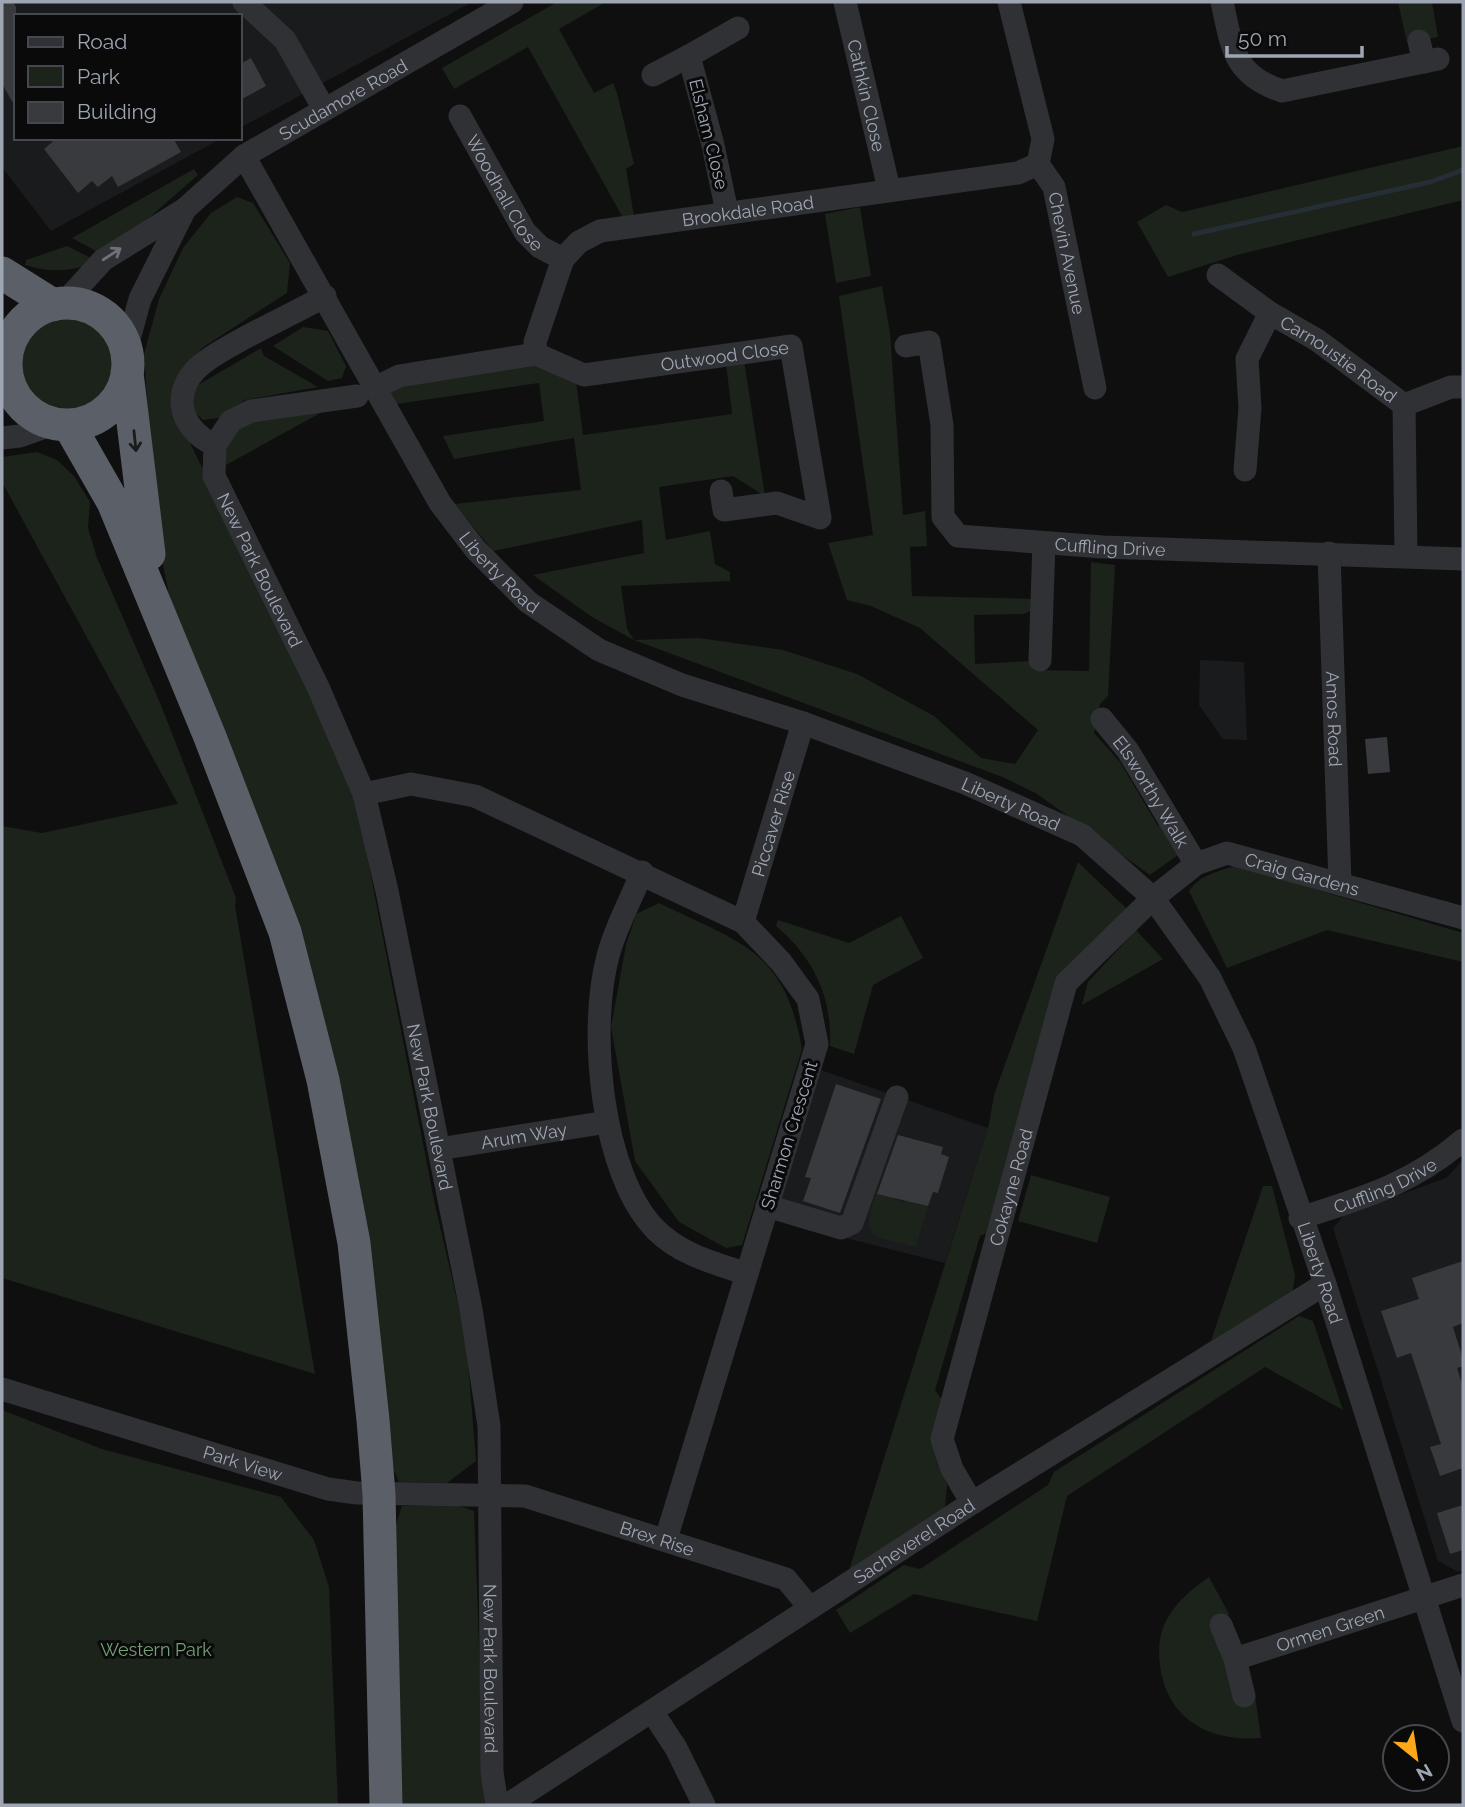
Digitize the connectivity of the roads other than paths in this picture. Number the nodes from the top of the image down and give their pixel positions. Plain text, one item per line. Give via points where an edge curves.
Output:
1 (244, 2) edge
2 (512, 2) edge
3 (845, 2) edge
4 (1009, 2) edge
5 (1222, 2) edge
6 (738, 28) dead end
7 (1427, 54) dead end
8 (689, 56) junction
9 (653, 75) dead end
10 (324, 109) junction
11 (460, 116) dead end
12 (244, 156) junction
13 (1038, 164) junction
14 (889, 189) junction
15 (186, 209) junction
16 (727, 212) junction
17 (563, 259) junction
18 (2, 273) edge
19 (1218, 275) dead end
20 (324, 296) junction
21 (59, 304) junction
22 (1270, 313) junction
23 (906, 346) dead end
24 (536, 354) junction
25 (127, 362) junction
26 (4, 367) edge
27 (1463, 387) edge
28 (1095, 388) dead end
29 (366, 392) junction
30 (1405, 405) junction
31 (62, 424) junction
32 (2, 438) edge
33 (215, 445) junction
34 (1245, 470) dead end
35 (720, 491) dead end
36 (1044, 543) junction
37 (1329, 553) junction
38 (1406, 555) junction
39 (1463, 559) edge
40 (158, 608) junction
41 (1040, 660) dead end
42 (1102, 719) dead end
43 (803, 723) junction
44 (364, 794) junction
45 (1196, 864) junction
46 (642, 872) junction
47 (1340, 884) junction
48 (1153, 898) junction
49 (1463, 918) edge
50 (743, 922) junction
51 (897, 1097) dead end
52 (607, 1122) junction
53 (1463, 1140) edge
54 (439, 1149) junction
55 (767, 1206) junction
56 (1300, 1218) junction
57 (747, 1274) junction
58 (1325, 1284) junction
59 (2, 1389) edge
60 (379, 1494) junction
61 (492, 1495) junction
62 (972, 1503) junction
63 (666, 1539) junction
64 (1463, 1585) edge
65 (1424, 1597) junction
66 (810, 1608) junction
67 (1221, 1625) dead end
68 (1235, 1659) junction
69 (1244, 1696) dead end
70 (653, 1713) junction
71 (1463, 1721) edge
72 (386, 1805) edge
73 (497, 1805) edge
74 (507, 1805) edge
75 (704, 1805) edge

1 - 10 street via 285,40
2 - 10 street, Scudamore Road
3 - 14 street, Cathkin Close
4 - 13 street via 1044,139
5 - 7 street via 1233,53 1244,71 1282,91
6 - 8 street, Elsham Close
8 - 9 street, Elsham Close
8 - 16 street, Elsham Close
10 - 12 street, Scudamore Road
11 - 17 street, Woodhall Close via 525,232 540,247
12 - 15 street, Scudamore Road
12 - 20 street, Liberty Road
13 - 14 street, Brookdale Road via 1018,173
13 - 28 street, Chevin Avenue via 1054,187
14 - 16 street, Brookdale Road
21 -> 15 street, Scudamore Road via 103,260
15 - 25 street, Scudamore Road via 140,299
16 - 17 street, Brookdale Road via 600,231 579,242
17 - 24 street via 535,342
18 - 21 highway
19 - 22 street, Carnoustie Road
20 - 29 street, Liberty Road
20 - 33 street via 204,362 185,385 182,413 192,431
21 - 25 highway via 81,304 97,311 116,328
21 - 26 highway via 36,312 21,324
22 - 30 street, Carnoustie Road via 1317,340
22 - 34 street via 1247,359 1250,408
23 - 36 street, Cuffling Drive via 929,342 943,425 943,517 958,536
24 - 29 street via 399,376
24 - 35 street, Outwood Close via 584,374 791,346 820,518 777,503 724,510
25 - 31 highway via 122,389 101,415
25 -> 40 highway via 142,512
26 - 31 highway via 23,407 38,418
27 - 30 street via 1451,387
29 - 33 street via 251,411 232,421
29 - 43 street, Liberty Road via 476,550 528,602 626,663
30 - 38 street, Carnoustie Road
31 - 32 street
31 - 40 highway via 113,502
33 - 44 street, New Park Boulevard via 214,476 318,687
36 - 37 street, Cuffling Drive
36 - 41 street
37 - 38 street, Cuffling Drive
37 - 47 street, Amos Road
38 - 39 street, Cuffling Drive
40 - 60 highway via 285,932 323,1080 354,1242
42 - 45 street, Elsworthy Walk via 1128,751
43 - 48 street, Liberty Road via 965,783 1082,835
43 - 50 street, Piccaver Rise
44 - 46 street, Sharmon Crescent via 411,783 475,796
44 - 54 street, New Park Boulevard
45 - 47 street, Craig Gardens via 1227,853
45 - 48 street, Craig Gardens
46 - 50 street, Sharmon Crescent
46 - 52 street via 608,955 598,1009
47 - 49 street, Craig Gardens
48 - 56 street, Liberty Road via 1185,939 1228,1012
48 - 62 street, Cokayne Road via 1066,983 942,1439
50 - 55 street, Sharmon Crescent via 808,999 817,1044
51 - 55 street via 852,1223 841,1228
52 - 54 street, Arum Way
52 - 57 street via 626,1188 656,1230 690,1254
53 - 56 street, Cuffling Drive via 1404,1182
54 - 61 street, New Park Boulevard via 489,1426
55 - 57 street, Sharmon Crescent
56 - 58 street, Liberty Road
57 - 63 street, Sharmon Crescent
58 - 62 street, Sacheverel Road
58 - 65 street, Liberty Road
59 - 60 street, Park View via 328,1489
60 - 61 street, Park View
60 - 72 highway
61 - 63 street, Brex Rise via 525,1496
61 - 73 street, New Park Boulevard via 492,1772
62 - 66 street, Sacheverel Road
63 - 66 street, Brex Rise via 786,1578
64 - 65 street, Ormen Green
65 - 68 street, Ormen Green
65 - 71 street, Liberty Road
66 - 70 street, Sacheverel Road
67 - 68 street
68 - 69 street
70 - 74 street, Sacheverel Road
70 - 75 street

